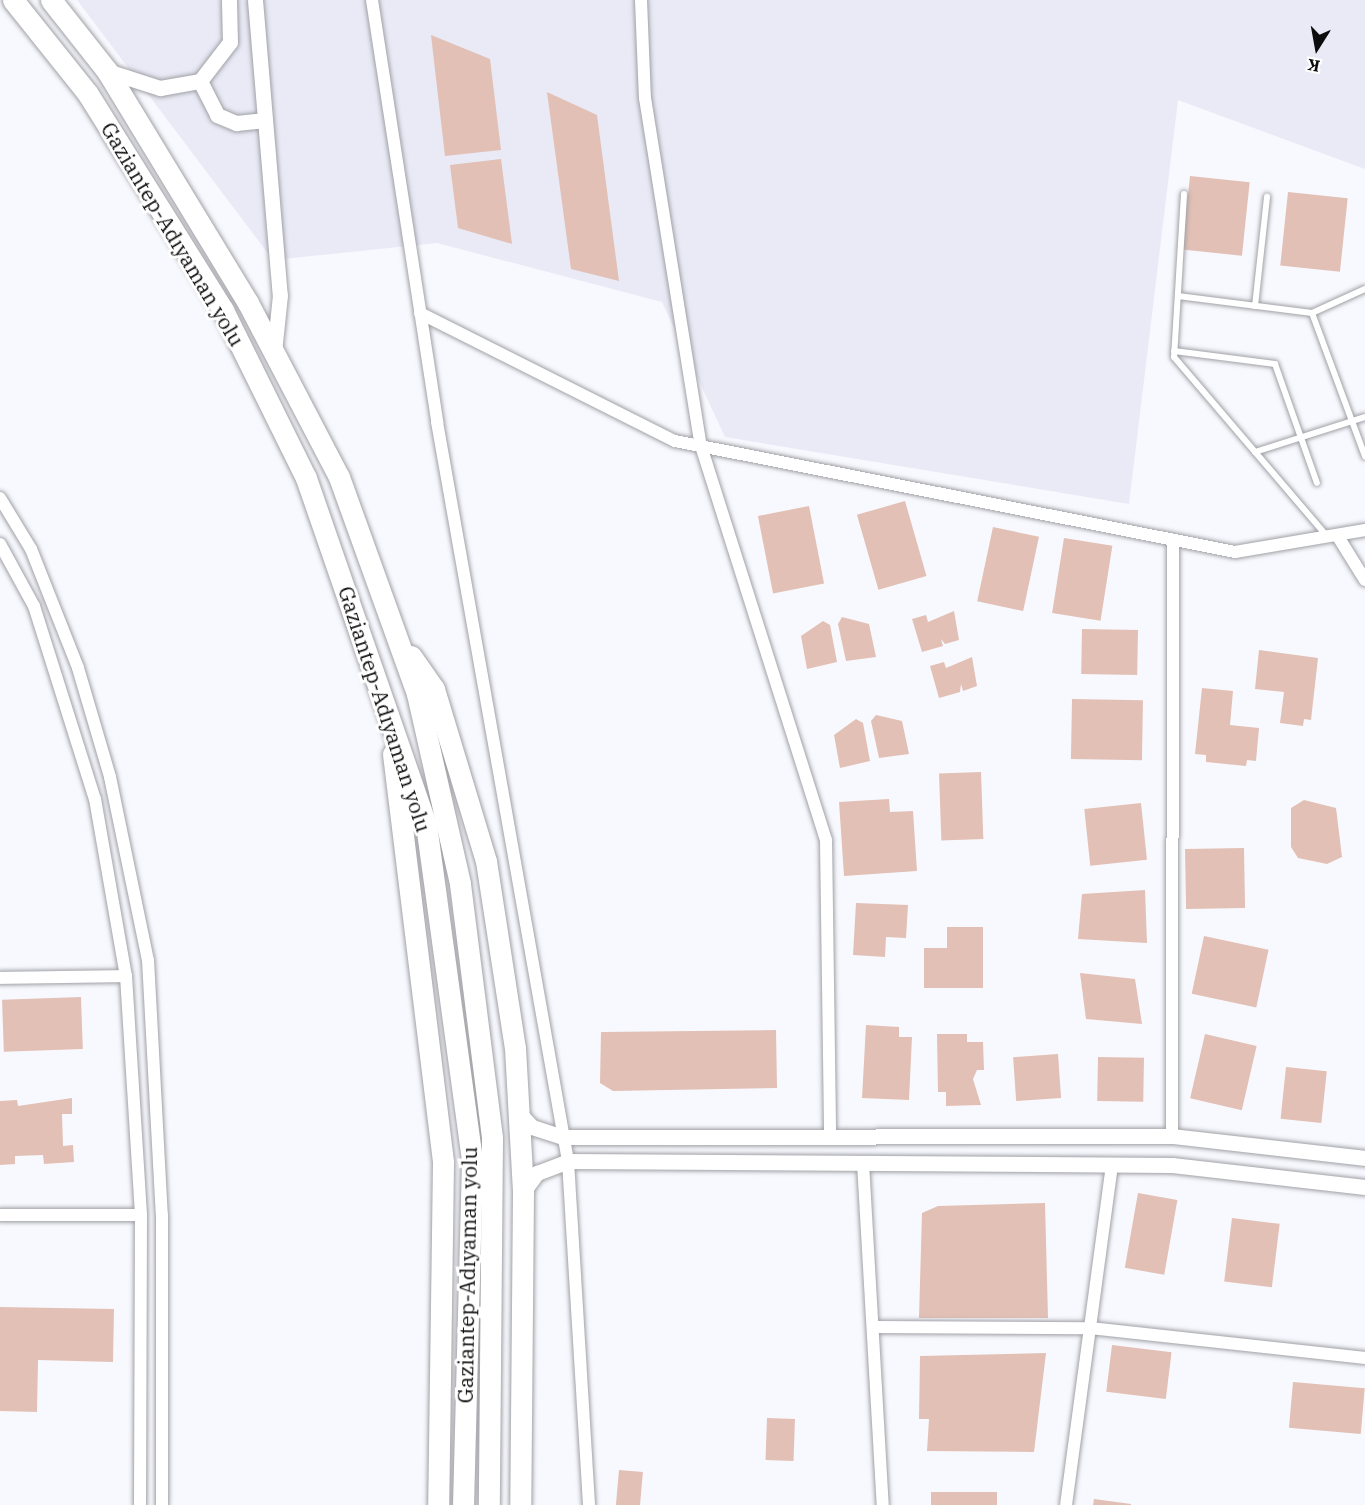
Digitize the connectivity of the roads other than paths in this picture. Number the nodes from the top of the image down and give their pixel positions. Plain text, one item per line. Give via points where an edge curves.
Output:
1 (13, 0) edge
2 (51, 0) edge
3 (229, 0) edge
4 (255, 0) edge
5 (372, 0) edge
6 (642, 0) edge
7 (107, 70) junction
8 (200, 81) junction
9 (263, 120) junction
10 (1184, 194) dead end
11 (1267, 196) dead end
12 (1365, 289) edge
13 (1178, 296) junction
14 (1256, 306) junction
15 (420, 313) junction
16 (1312, 314) junction
17 (1174, 351) junction
18 (274, 352) junction
19 (1365, 417) edge
20 (1352, 421) junction
21 (1301, 437) junction
22 (701, 446) junction
23 (1255, 452) junction
24 (1365, 456) edge
25 (1317, 483) dead end
26 (0, 498) edge
27 (1365, 530) edge
28 (1332, 536) junction
29 (1173, 543) junction
30 (0, 544) edge
31 (1365, 580) edge
32 (396, 635) junction
33 (390, 721) junction
34 (126, 976) junction
35 (0, 978) edge
36 (519, 1113) junction
37 (830, 1133) junction
38 (1172, 1136) junction
39 (562, 1137) junction
40 (1365, 1158) edge
41 (568, 1161) junction
42 (863, 1163) junction
43 (1112, 1164) junction
44 (1365, 1187) edge
45 (523, 1191) junction
46 (0, 1215) edge
47 (141, 1215) junction
48 (873, 1327) junction
49 (1090, 1328) junction
50 (1365, 1358) edge
51 (140, 1505) edge
52 (162, 1505) edge
53 (438, 1505) edge
54 (463, 1505) edge
55 (489, 1505) edge
56 (520, 1505) edge
57 (589, 1505) edge
58 (883, 1505) edge
59 (1066, 1505) edge

1 - 33 highway, Gaziantep-Adıyaman yolu via 88,94 223,310 306,478
2 - 7 highway, Gaziantep-Adıyaman yolu
3 - 8 street via 230,42
4 - 9 street
5 - 15 street
6 - 22 street via 645,98
7 - 8 street via 160,88
7 - 18 highway, Gaziantep-Adıyaman yolu
8 - 9 street via 217,115 236,123
9 - 18 street via 280,295
10 - 13 lane
11 - 14 lane
12 - 16 lane
13 - 14 lane
13 - 17 lane
14 - 16 lane
15 - 22 street via 675,441
15 - 39 street
16 - 20 lane
17 - 21 lane via 1275,364
17 - 23 lane
18 - 32 highway, Gaziantep-Adıyaman yolu via 339,477
19 - 20 lane
20 - 21 lane
20 - 24 lane
21 - 23 lane
21 - 25 lane
22 - 29 street
22 - 37 street via 826,840
23 - 28 lane
26 - 52 street via 31,549 78,668 110,777 148,960 162,1215
27 - 28 street
28 - 29 street via 1235,552
28 - 31 street
29 - 38 street
30 - 34 street via 34,606 96,799
32 - 36 highway via 434,688 486,861 515,1048
32 - 55 highway, Gaziantep-Adıyaman yolu via 417,694 460,884 492,1138
33 - 53 highway via 443,1162
33 - 54 highway, Gaziantep-Adıyaman yolu via 426,824 472,1162
34 - 35 street
34 - 47 street
36 - 39 street via 532,1127
36 - 45 highway
37 - 38 street
37 - 39 street
38 - 40 street
39 - 41 street
41 - 42 street
41 - 45 street via 537,1173
41 - 57 street
42 - 43 street
42 - 48 street
43 - 44 street via 1172,1165
43 - 49 street
45 - 56 highway
46 - 47 street
47 - 51 street
48 - 49 street
48 - 58 street
49 - 50 street
49 - 59 street

